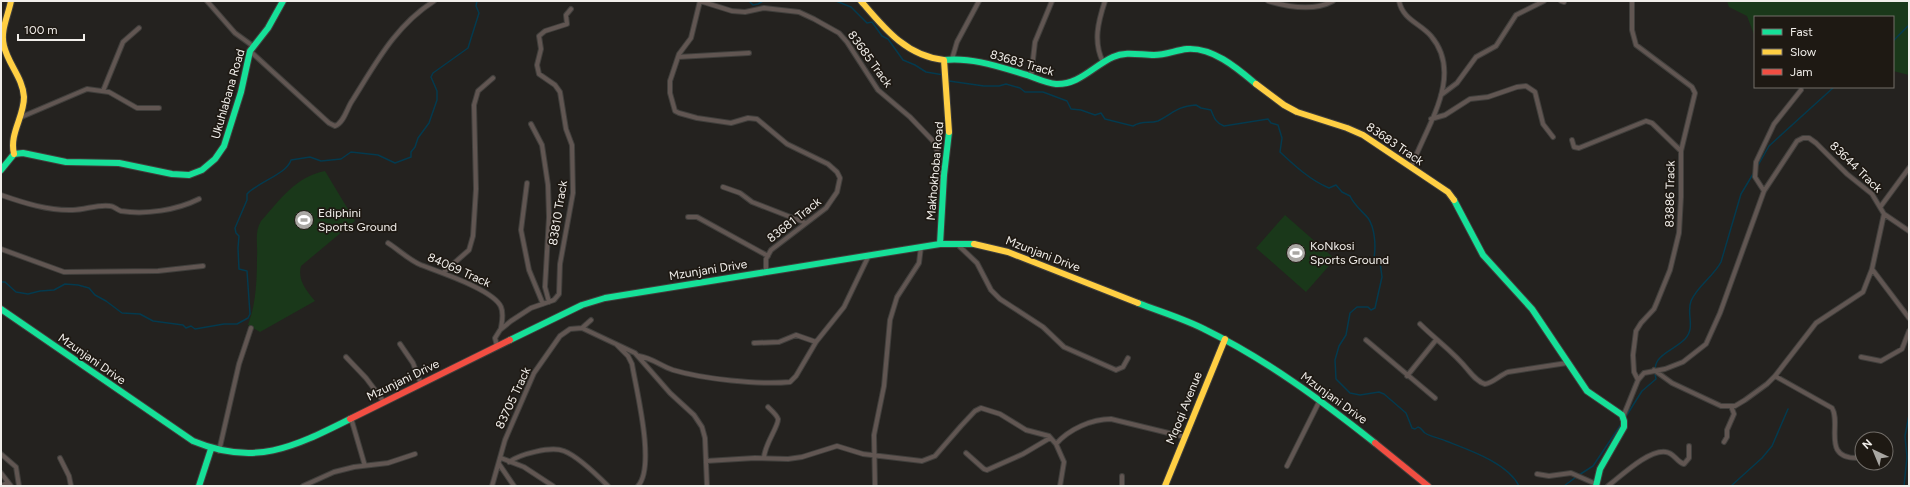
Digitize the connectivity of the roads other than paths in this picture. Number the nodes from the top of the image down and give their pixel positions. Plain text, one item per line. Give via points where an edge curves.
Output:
1 (11, 1) edge
2 (207, 1) edge
3 (283, 1) edge
4 (434, 1) edge
5 (700, 1) edge
6 (861, 1) edge
7 (979, 1) edge
8 (1052, 1) edge
9 (1105, 1) edge
10 (1268, 1) edge
11 (1333, 1) edge
12 (1399, 1) edge
13 (1544, 1) edge
14 (1632, 1) edge
15 (571, 9) dead end
16 (139, 28) dead end
17 (252, 48) junction
18 (749, 53) dead end
19 (678, 57) junction
20 (952, 59) junction
21 (944, 60) junction
22 (1103, 62) junction
23 (1031, 77) junction
24 (493, 78) dead end
25 (1801, 90) dead end
26 (103, 91) junction
27 (1441, 95) junction
28 (159, 108) dead end
29 (19, 118) junction
30 (1431, 119) junction
31 (531, 124) dead end
32 (1553, 138) dead end
33 (1572, 140) dead end
34 (1681, 151) junction
35 (14, 154) junction
36 (1411, 168) junction
37 (1909, 168) edge
38 (1, 170) edge
39 (527, 183) dead end
40 (723, 187) dead end
41 (1764, 191) junction
42 (1, 195) edge
43 (943, 198) junction
44 (199, 199) dead end
45 (1881, 206) junction
46 (1884, 214) junction
47 (688, 216) dead end
48 (806, 223) junction
49 (1909, 231) edge
50 (388, 243) dead end
51 (957, 243) junction
52 (940, 244) junction
53 (921, 247) junction
54 (1, 249) edge
55 (869, 255) junction
56 (768, 256) junction
57 (203, 266) dead end
58 (1872, 269) junction
59 (444, 272) junction
60 (766, 272) junction
61 (549, 302) junction
62 (543, 304) junction
63 (1, 309) edge
64 (1909, 318) edge
65 (590, 320) dead end
66 (1420, 324) dead end
67 (251, 328) dead end
68 (582, 328) junction
69 (501, 329) junction
70 (1909, 332) edge
71 (1225, 339) junction
72 (1366, 340) dead end
73 (1436, 340) junction
74 (816, 342) junction
75 (754, 343) dead end
76 (400, 344) dead end
77 (616, 344) junction
78 (497, 346) junction
79 (639, 356) junction
80 (346, 357) dead end
81 (1861, 357) dead end
82 (1128, 358) dead end
83 (1567, 363) junction
84 (1654, 370) junction
85 (1407, 376) junction
86 (1776, 376) junction
87 (1638, 380) junction
88 (421, 384) junction
89 (1435, 398) dead end
90 (1320, 400) junction
91 (384, 402) junction
92 (1731, 406) junction
93 (768, 407) dead end
94 (1623, 417) junction
95 (351, 418) junction
96 (1185, 437) junction
97 (1050, 438) junction
98 (1724, 442) dead end
99 (1056, 444) junction
100 (1689, 446) dead end
101 (211, 449) junction
102 (219, 451) junction
103 (966, 453) dead end
104 (1, 454) edge
105 (415, 454) dead end
106 (874, 455) junction
107 (60, 458) dead end
108 (500, 458) junction
109 (764, 458) junction
110 (1854, 458) edge
111 (706, 461) junction
112 (509, 462) junction
113 (499, 464) junction
114 (365, 466) junction
115 (1286, 466) dead end
116 (1, 474) edge
117 (1537, 474) dead end
118 (1122, 476) dead end
119 (8, 482) junction
120 (1596, 485) edge
121 (2, 486) edge
122 (11, 486) edge
123 (19, 486) edge
124 (71, 486) edge
125 (200, 486) edge
126 (303, 486) edge
127 (492, 486) edge
128 (514, 486) edge
129 (553, 486) edge
130 (608, 486) edge
131 (638, 486) edge
132 (707, 486) edge
133 (875, 486) edge
134 (1060, 486) edge
135 (1122, 486) edge
136 (1164, 486) edge
137 (1428, 486) edge
138 (1608, 486) edge

1 - 29 street via 3,42 18,73 24,93
2 - 17 street
3 - 17 street, Ukuhlabana Road via 268,28
4 - 17 street via 411,18 389,42 347,108 341,122 335,126
5 - 19 street, 83681 Track via 691,38
5 - 43 street, 83685 Track via 732,11 745,12 764,8 798,12 839,34 878,90 933,141 938,153
6 - 21 street via 883,27 902,43 924,56
7 - 20 street via 957,42
8 - 23 street via 1034,42
9 - 22 street via 1097,38 1098,51
10 - 11 street via 1305,7 1320,6
12 - 27 street via 1404,14 1428,32 1440,48 1445,65
13 - 27 street via 1516,15 1496,46 1476,57 1457,83
14 - 34 street, 83886 Track via 1633,37 1640,49 1695,92
15 - 61 street, 83810 Track via 566,15 567,24 545,31 539,38 541,49 537,62 537,70 541,76 555,85 560,92 574,161 573,197 560,264 559,294
16 - 26 street via 123,42
17 - 35 street, Ukuhlabana Road via 227,140 220,152 202,170 190,175 172,174 119,163 60,162 23,153
18 - 19 street
19 - 48 street, 83681 Track via 670,84 673,104 679,113 733,123 755,118 787,144 820,160 837,172 840,184 835,197 826,208
20 - 21 street, 83683 Track
20 - 23 street, 83683 Track via 990,64
21 - 43 street, Makhokhoba Road via 950,125
22 - 23 street, 83683 Track via 1089,73 1060,85
22 - 36 street, 83683 Track via 1122,54 1157,55 1185,49 1200,50 1231,66 1296,111 1358,132
24 - 59 street via 478,91 474,105 476,214 471,245 466,254
25 - 41 street via 1774,124 1756,162 1754,173
26 - 28 street via 137,108
26 - 29 street via 87,89
27 - 30 street
29 - 35 street via 12,145
30 - 32 street via 1446,115 1470,99 1488,97 1526,86 1535,92 1543,124
30 - 36 street
31 - 61 street via 542,145 548,185 545,287
33 - 34 street via 1574,147 1579,148 1646,121 1652,123
34 - 87 street, 83886 Track via 1678,233 1670,270 1654,310 1636,331 1633,355 1634,372
35 - 38 street
36 - 83 street, 83683 Track via 1452,196 1483,255 1527,303
37 - 45 street
39 - 62 street via 521,230 529,270
40 - 48 street via 740,193 752,202
41 - 45 street, 83644 Track via 1797,141 1806,137 1816,142 1847,174 1872,194
41 - 84 street, 83644 Track via 1720,313 1706,344 1683,362 1670,368
42 - 44 street via 38,207 61,210 109,206 121,211 139,211 183,206
43 - 52 street, Makhokhoba Road
45 - 46 street, 83644 Track
46 - 49 street
46 - 58 street
47 - 56 street via 697,217
48 - 56 street, 83681 Track via 779,243
50 - 59 street, 84069 Track via 411,260
51 - 52 street, Mzunjani Drive
51 - 71 street, Mzunjani Drive via 984,245 1008,252 1192,323
51 - 82 street via 977,263 994,294 1043,327 1064,347 1116,370 1123,367
52 - 53 street, Mzunjani Drive
53 - 55 street, Mzunjani Drive
53 - 106 street via 919,262 899,293 891,314 883,394 875,428
54 - 57 street via 64,272 158,271
55 - 60 street, Mzunjani Drive
55 - 74 street via 844,307
56 - 60 street, 83681 Track
58 - 64 street
58 - 86 street via 1863,292 1816,324
59 - 69 street, 84069 Track via 496,299 503,314
60 - 78 street, Mzunjani Drive via 599,300 574,308
61 - 62 street
62 - 69 street via 524,312
63 - 101 street, Mzunjani Drive via 186,437
65 - 68 street, 83705 Track
66 - 73 street
67 - 102 street via 239,364
68 - 77 street
68 - 108 street, 83705 Track via 570,329 560,336 534,374 505,440
69 - 78 street via 495,338
70 - 81 street via 1902,349 1881,361
71 - 90 street, Mzunjani Drive
71 - 96 street, Mqoqi Avenue
72 - 85 street
73 - 83 street via 1450,350 1476,379 1485,384 1508,372
73 - 85 street
74 - 75 street via 796,335 778,342
74 - 79 street via 790,382 700,376 673,370
76 - 88 street via 413,364
77 - 79 street
77 - 131 street via 632,364 644,432 643,476
78 - 88 street, Mzunjani Drive
79 - 111 street via 700,422 705,438
80 - 91 street
83 - 94 street, 83683 Track via 1593,397 1609,405
84 - 87 street, 83644 Track via 1644,373
84 - 92 street via 1667,381 1698,396 1721,406
85 - 89 street
86 - 92 street via 1745,400
86 - 110 street via 1832,408 1834,438 1838,450
87 - 94 street
88 - 91 street, Mzunjani Drive
90 - 115 street
90 - 137 street, Mzunjani Drive
91 - 95 street, Mzunjani Drive
92 - 98 street via 1734,414
93 - 109 street via 778,423 766,446
94 - 120 street via 1624,427 1600,469
95 - 102 street, Mzunjani Drive via 294,446 277,451 243,454
95 - 114 street
96 - 99 street via 1107,419 1074,429
96 - 136 street, Mqoqi Avenue
97 - 99 street
97 - 103 street via 1023,454 987,470
97 - 106 street via 1026,430 1000,414 981,408 975,411 935,456 914,462
99 - 134 street via 1064,462
100 - 138 street via 1689,458 1684,464 1670,453 1660,452 1632,466
101 - 102 street, Mzunjani Drive
101 - 125 street
104 - 123 street via 16,467
105 - 114 street via 388,463
106 - 109 street via 837,446 802,457
106 - 133 street
107 - 124 street
108 - 112 street
108 - 113 street, 83705 Track
109 - 111 street
111 - 132 street
112 - 129 street via 524,467
112 - 130 street via 533,453 564,451
113 - 127 street, 83705 Track
113 - 128 street
114 - 126 street via 334,472
116 - 119 street
117 - 120 street via 1548,476 1571,473
118 - 135 street
119 - 121 street
119 - 122 street

